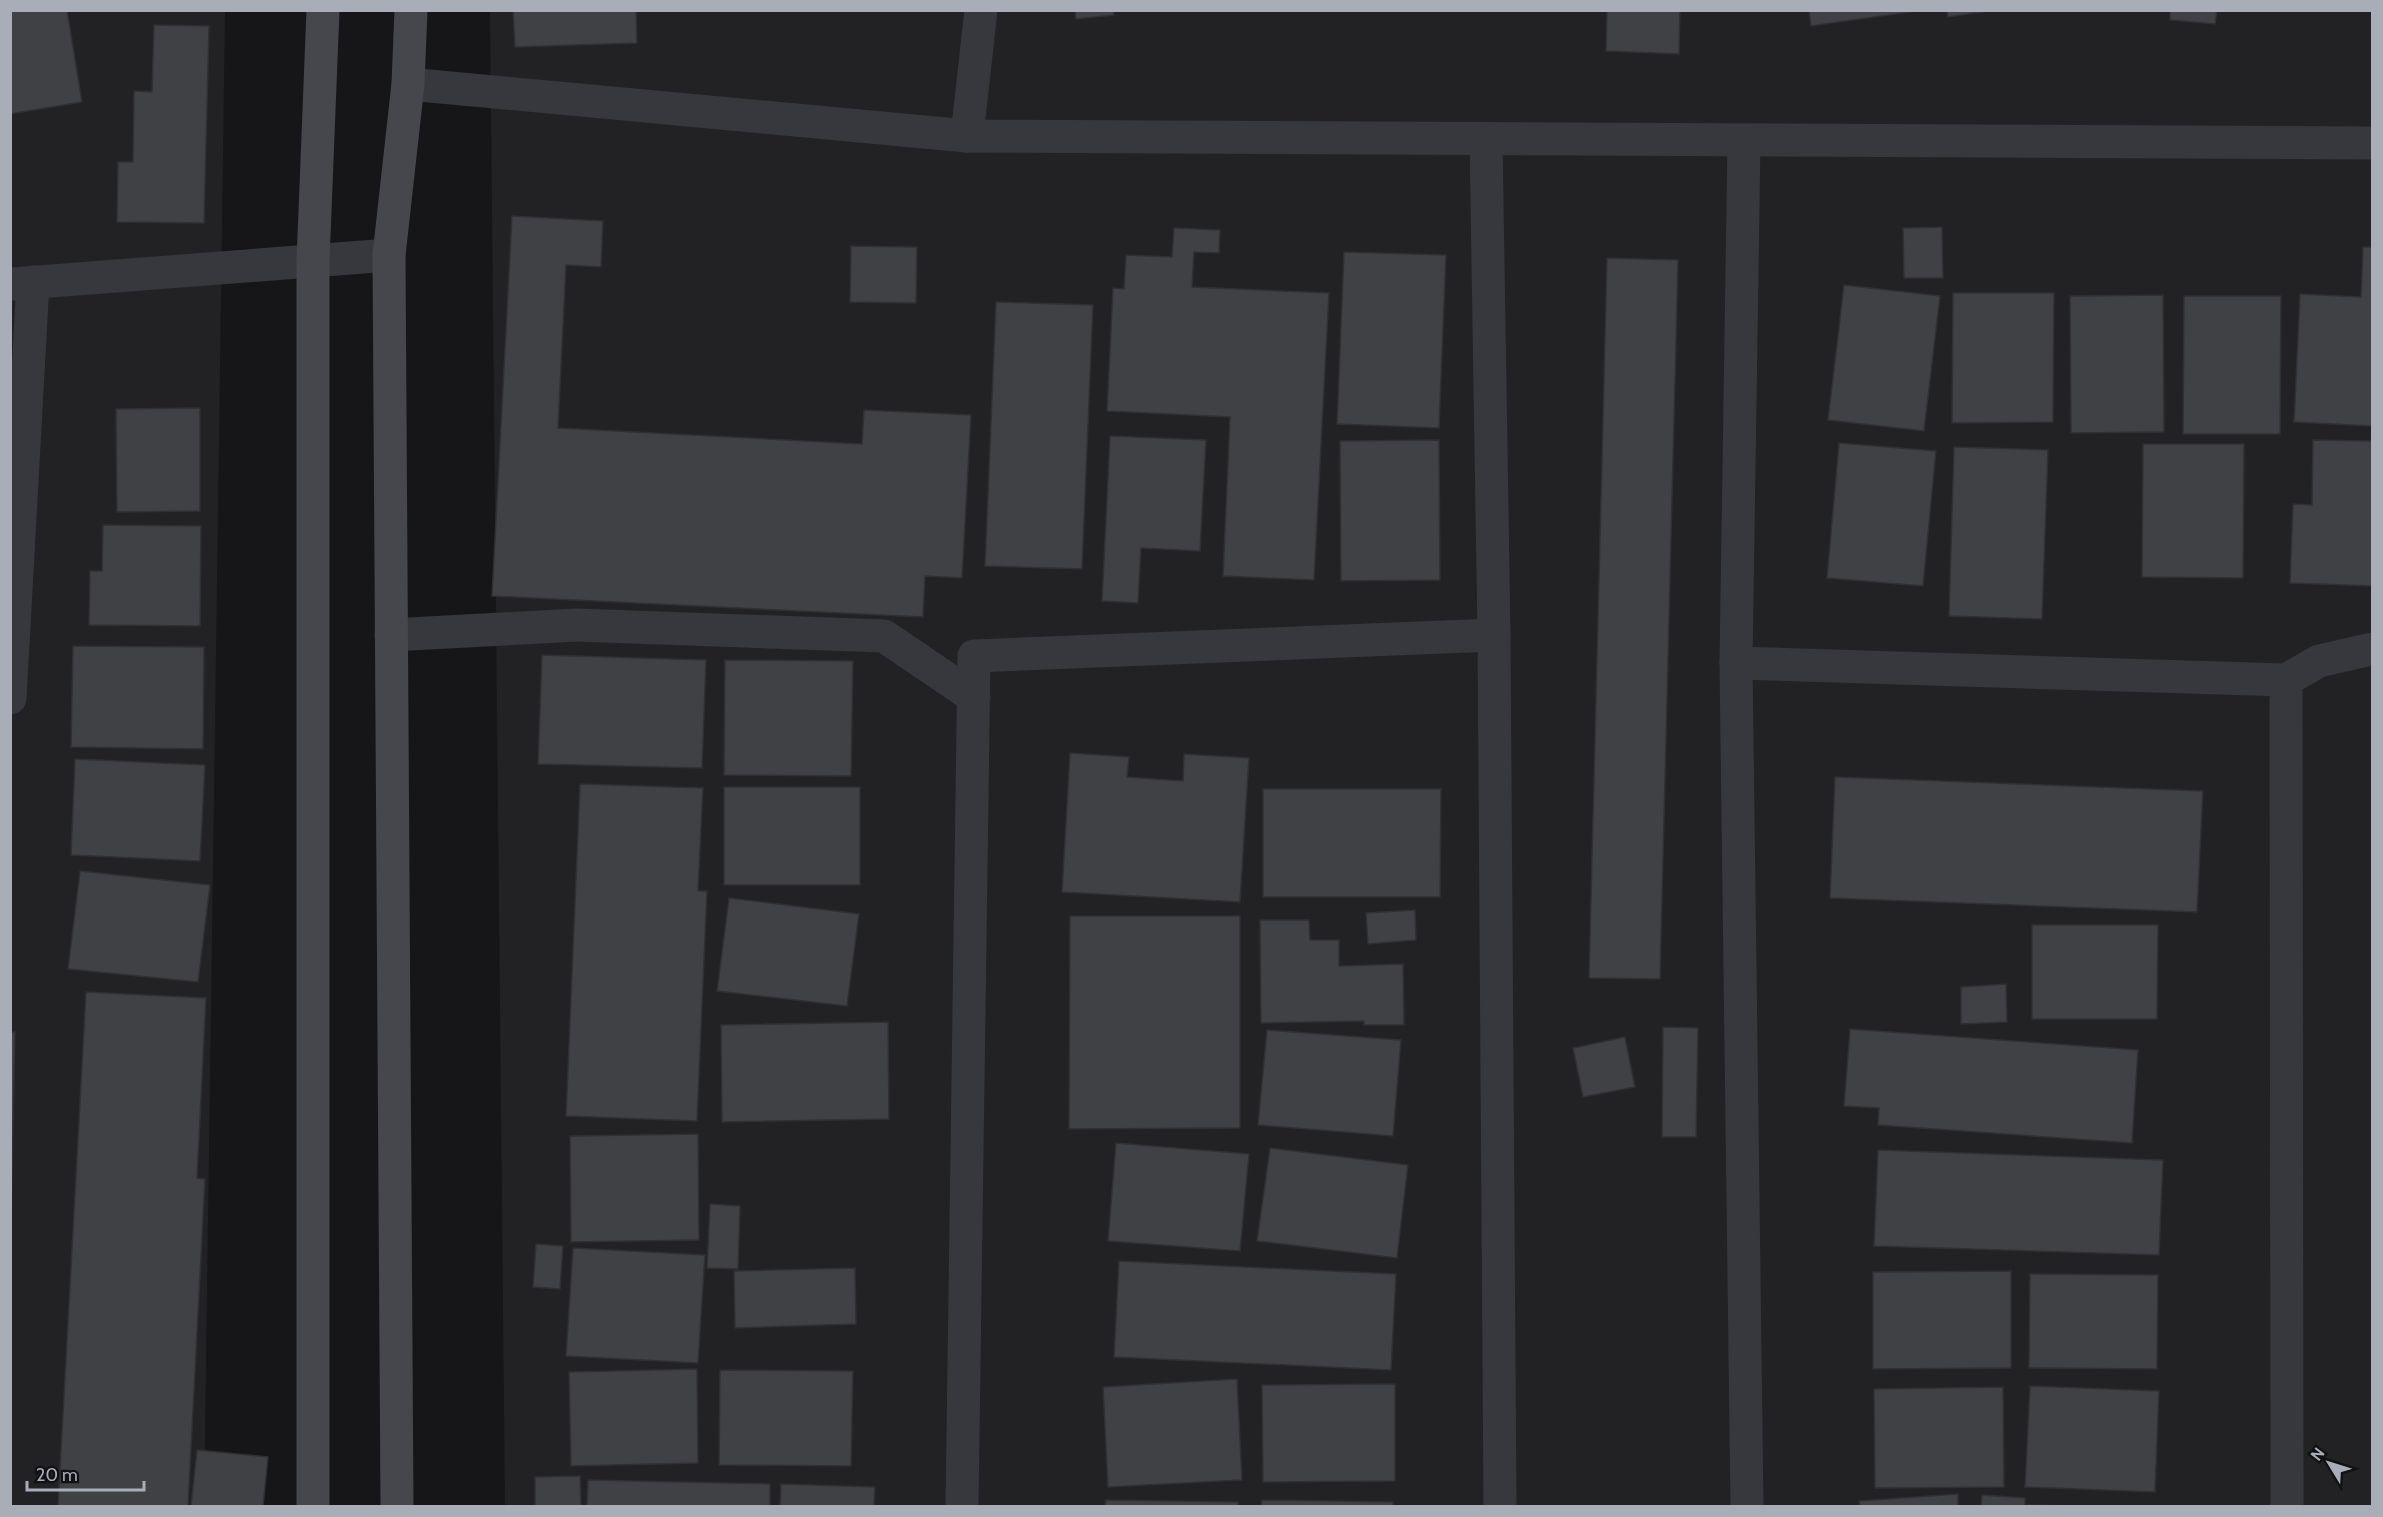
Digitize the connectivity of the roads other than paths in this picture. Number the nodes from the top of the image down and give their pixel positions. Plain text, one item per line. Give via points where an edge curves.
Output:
1 (323, 10) edge
2 (411, 10) edge
3 (981, 10) edge
4 (408, 84) junction
5 (967, 136) junction
6 (1744, 140) junction
7 (2373, 143) edge
8 (1476, 149) junction
9 (389, 255) junction
10 (313, 261) junction
11 (22, 283) edge
12 (1494, 634) junction
13 (391, 635) junction
14 (2373, 649) edge
15 (1736, 663) junction
16 (2286, 680) junction
17 (974, 697) junction
18 (10, 698) edge
19 (313, 1506) edge
20 (397, 1506) edge
21 (962, 1506) edge
22 (1500, 1506) edge
23 (1747, 1506) edge
24 (2287, 1506) edge

1 - 10 street
2 - 4 street
3 - 5 street
4 - 5 street
4 - 9 street
5 - 8 street
6 - 7 street
6 - 8 street
6 - 15 street
8 - 12 street
9 - 10 street
9 - 13 street
10 - 11 street
10 - 19 street
11 - 18 street
12 - 17 street via 974,656
12 - 22 street
13 - 17 street via 578,625 884,636
13 - 20 street
14 - 16 street via 2319,661
15 - 16 street
15 - 23 street
16 - 24 street
17 - 21 street

